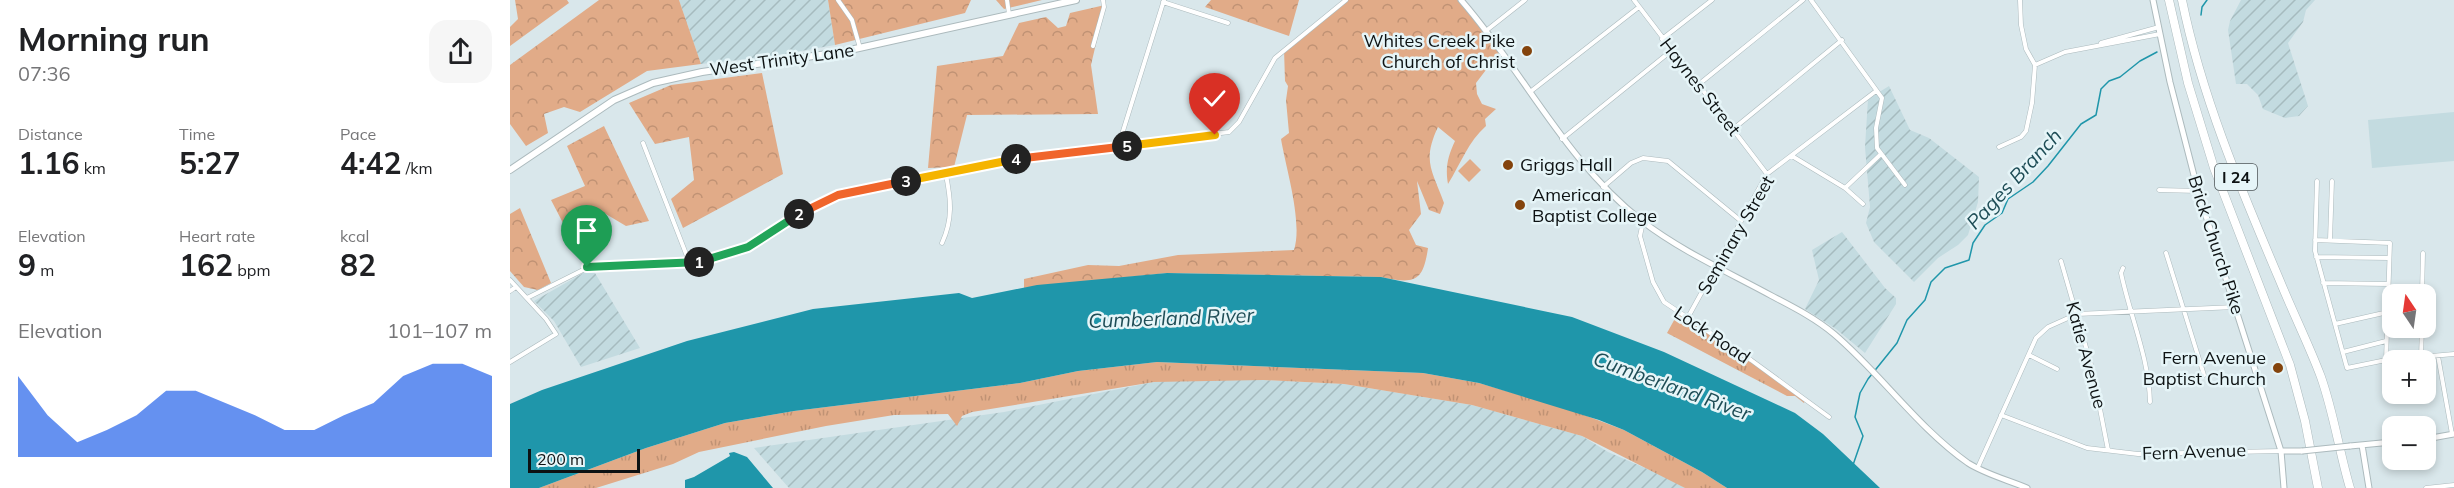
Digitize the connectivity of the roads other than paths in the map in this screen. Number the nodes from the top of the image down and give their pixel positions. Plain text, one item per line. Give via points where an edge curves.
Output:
1 (838, 0) edge
2 (1007, 0) edge
3 (1076, 0) edge
4 (1102, 0) edge
5 (1346, 0) edge
6 (1461, 0) edge
7 (1525, 0) edge
8 (1634, 0) edge
9 (1712, 0) edge
10 (1803, 0) edge
11 (1811, 0) edge
12 (2022, 0) edge
13 (2153, 0) edge
14 (2169, 0) edge
15 (2183, 0) edge
16 (1164, 1) edge
17 (1639, 7) junction
18 (1010, 15) junction
19 (1228, 23) dead end
20 (2159, 27) junction
21 (1486, 30) junction
22 (2161, 33) junction
23 (1662, 39) junction
24 (1842, 40) junction
25 (1093, 46) dead end
26 (2094, 46) junction
27 (860, 48) junction
28 (1671, 51) junction
29 (2035, 65) junction
30 (1698, 85) junction
31 (1876, 90) junction
32 (1530, 92) junction
33 (1732, 130) junction
34 (1562, 139) junction
35 (643, 144) dead end
36 (1118, 147) junction
37 (1999, 147) dead end
38 (1881, 154) junction
39 (1792, 156) junction
40 (510, 170) edge
41 (1767, 174) junction
42 (946, 175) junction
43 (2317, 181) dead end
44 (2332, 181) dead end
45 (1905, 185) dead end
46 (1603, 187) junction
47 (1845, 188) junction
48 (2159, 190) dead end
49 (2198, 191) junction
50 (1863, 204) dead end
51 (1741, 221) junction
52 (1643, 222) junction
53 (2315, 240) junction
54 (2330, 240) junction
55 (942, 243) dead end
56 (2166, 253) dead end
57 (2423, 254) dead end
58 (2316, 257) junction
59 (2389, 258) junction
60 (2061, 261) dead end
61 (690, 264) junction
62 (1717, 266) junction
63 (2122, 268) dead end
64 (510, 280) edge
65 (2323, 282) junction
66 (2388, 284) joint
67 (2422, 284) edge
68 (516, 287) junction
69 (510, 291) edge
70 (527, 298) junction
71 (2236, 307) junction
72 (2183, 308) junction
73 (2130, 311) junction
74 (2382, 313) edge
75 (2077, 314) junction
76 (1687, 319) junction
77 (2335, 324) junction
78 (2386, 338) edge
79 (2386, 341) junction
80 (2386, 350) edge
81 (2343, 352) junction
82 (2454, 354) edge
83 (2029, 355) junction
84 (2438, 356) joint
85 (2382, 361) edge
86 (510, 362) edge
87 (2057, 369) dead end
88 (2204, 375) dead end
89 (2150, 402) dead end
90 (2001, 415) junction
91 (1829, 417) dead end
92 (2453, 435) edge
93 (2436, 438) edge
94 (2382, 443) edge
95 (2362, 445) junction
96 (2108, 450) junction
97 (2282, 451) junction
98 (1978, 467) junction
99 (2454, 485) edge
100 (2027, 488) edge
101 (2284, 488) edge
102 (2318, 488) edge
103 (2349, 488) edge
104 (2369, 488) edge
105 (2426, 488) edge

1 - 27 street via 852,20
2 - 18 street
3 - 18 main road, West Trinity Lane
4 - 25 street via 1104,7
5 - 36 street via 1275,58 1232,130
6 - 21 street
7 - 21 street
8 - 17 street, Haynes Street
9 - 23 street
10 - 30 street
11 - 24 street
12 - 29 street via 2021,25 2026,49
13 - 20 street, Brick Church Pike
14 - 102 highway, I 24 via 2185,72 2214,168 2290,365
15 - 103 highway, I 24 via 2214,118 2320,377
16 - 19 street
16 - 36 street
17 - 23 street, Haynes Street
17 - 32 street
18 - 27 main road, West Trinity Lane
20 - 22 street, Brick Church Pike
20 - 26 street
21 - 32 street
22 - 26 street
22 - 49 street, Brick Church Pike
23 - 28 street, Haynes Street
24 - 31 street
24 - 33 street
26 - 29 street via 2065,52
27 - 40 main road, West Trinity Lane via 653,83 613,101
28 - 30 street, Haynes Street
28 - 34 street
29 - 37 street via 2026,130 2021,137
30 - 33 street, Haynes Street
31 - 38 street via 1882,98 1876,128
31 - 39 street, Seminary Street
32 - 34 street
33 - 41 street, Haynes Street
34 - 46 street
35 - 61 street
36 - 42 street via 1021,158
38 - 45 street
38 - 47 street
39 - 41 street, Seminary Street
39 - 47 street
41 - 51 street, Seminary Street
42 - 55 street via 951,212
42 - 61 street via 854,190 829,198 748,247
43 - 53 street
44 - 54 street
46 - 51 street via 1643,158 1668,161
46 - 52 street
47 - 50 street
48 - 49 street
49 - 71 street, Brick Church Pike
51 - 62 street, Seminary Street
52 - 62 street
52 - 76 street, Lock Road via 1640,236 1653,282 1664,302
53 - 54 street
53 - 58 street
54 - 59 street via 2390,243
56 - 72 street
57 - 67 street
58 - 59 street
58 - 65 street
59 - 66 street
60 - 75 street, Katie Avenue
61 - 70 street via 591,266
62 - 76 street, Seminary Street
62 - 98 street via 1833,333 1925,428
63 - 73 street
64 - 68 street
65 - 66 street
65 - 77 street
68 - 69 street
68 - 70 street
70 - 86 street via 556,334
71 - 72 street
71 - 97 street, Brick Church Pike
72 - 73 street
72 - 88 street
73 - 75 street
73 - 89 street via 2149,375
74 - 77 street
75 - 83 street via 2048,327 2036,338
75 - 96 street, Katie Avenue via 2095,377
76 - 91 street, Lock Road
77 - 81 street
78 - 79 street
79 - 80 street
79 - 81 street
81 - 85 street via 2347,368
82 - 84 street
83 - 87 street
83 - 90 street
84 - 92 street
90 - 96 street, Fern Avenue via 2087,448
90 - 98 street
92 - 93 street
94 - 95 street, Fern Avenue
95 - 97 street, Fern Avenue, bridge
95 - 104 street
96 - 97 street, Fern Avenue via 2138,454
97 - 101 street, Brick Church Pike
98 - 100 street
99 - 105 street

